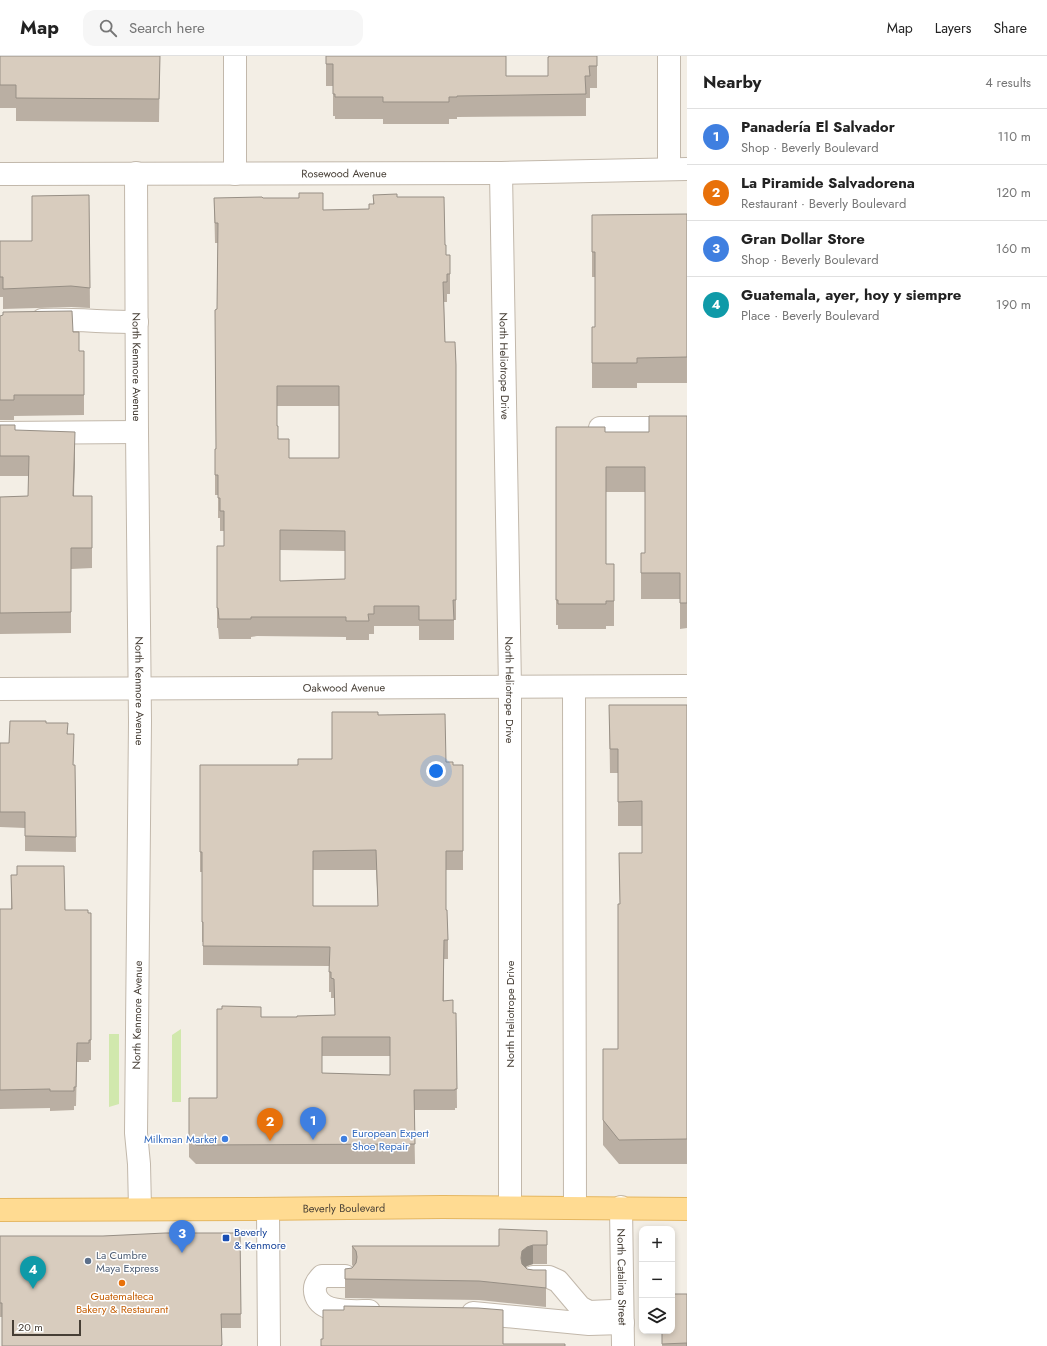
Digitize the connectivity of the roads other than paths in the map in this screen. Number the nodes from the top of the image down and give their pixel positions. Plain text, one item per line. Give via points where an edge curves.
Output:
1 (235, 56) edge
2 (669, 56) edge
3 (678, 169) edge
4 (136, 173) junction
5 (501, 173) junction
6 (0, 174) edge
7 (235, 174) junction
8 (20, 320) edge
9 (136, 322) junction
10 (600, 428) edge
11 (687, 428) edge
12 (137, 432) junction
13 (0, 433) edge
14 (687, 686) edge
15 (139, 688) junction
16 (510, 688) junction
17 (574, 688) junction
18 (0, 689) edge
19 (510, 1207) junction
20 (575, 1207) junction
21 (621, 1207) junction
22 (687, 1208) edge
23 (140, 1209) junction
24 (268, 1209) junction
25 (0, 1210) edge
26 (345, 1276) edge
27 (533, 1276) edge
28 (392, 1312) edge
29 (456, 1313) edge
30 (623, 1317) junction
31 (269, 1346) edge
32 (623, 1346) edge

1 - 7 street
2 - 3 street
3 - 5 street, Rosewood Avenue
4 - 6 street, Rosewood Avenue
4 - 7 street, Rosewood Avenue
4 - 9 street, North Kenmore Avenue
5 - 7 street, Rosewood Avenue
5 - 16 street, North Heliotrope Drive
8 - 9 street
9 - 12 street, North Kenmore Avenue
10 - 11 street
12 - 13 street
12 - 15 street, North Kenmore Avenue
14 - 17 street, Oakwood Avenue
15 - 16 street, Oakwood Avenue
15 - 18 street, Oakwood Avenue
15 - 23 street, North Kenmore Avenue via 136,1133
16 - 17 street, Oakwood Avenue
16 - 19 street, North Heliotrope Drive
17 - 20 street
19 - 20 main road, Beverly Boulevard
19 - 24 main road, Beverly Boulevard
20 - 21 main road, Beverly Boulevard
21 - 22 main road, Beverly Boulevard
21 - 30 street, North Catalina Street
23 - 24 main road, Beverly Boulevard
23 - 25 main road, Beverly Boulevard
24 - 31 street
26 - 28 street via 322,1276 316,1282 315,1292 318,1301 331,1308 345,1311
27 - 30 street via 558,1281 580,1307 589,1312
29 - 30 street via 589,1324
30 - 32 street, North Catalina Street

